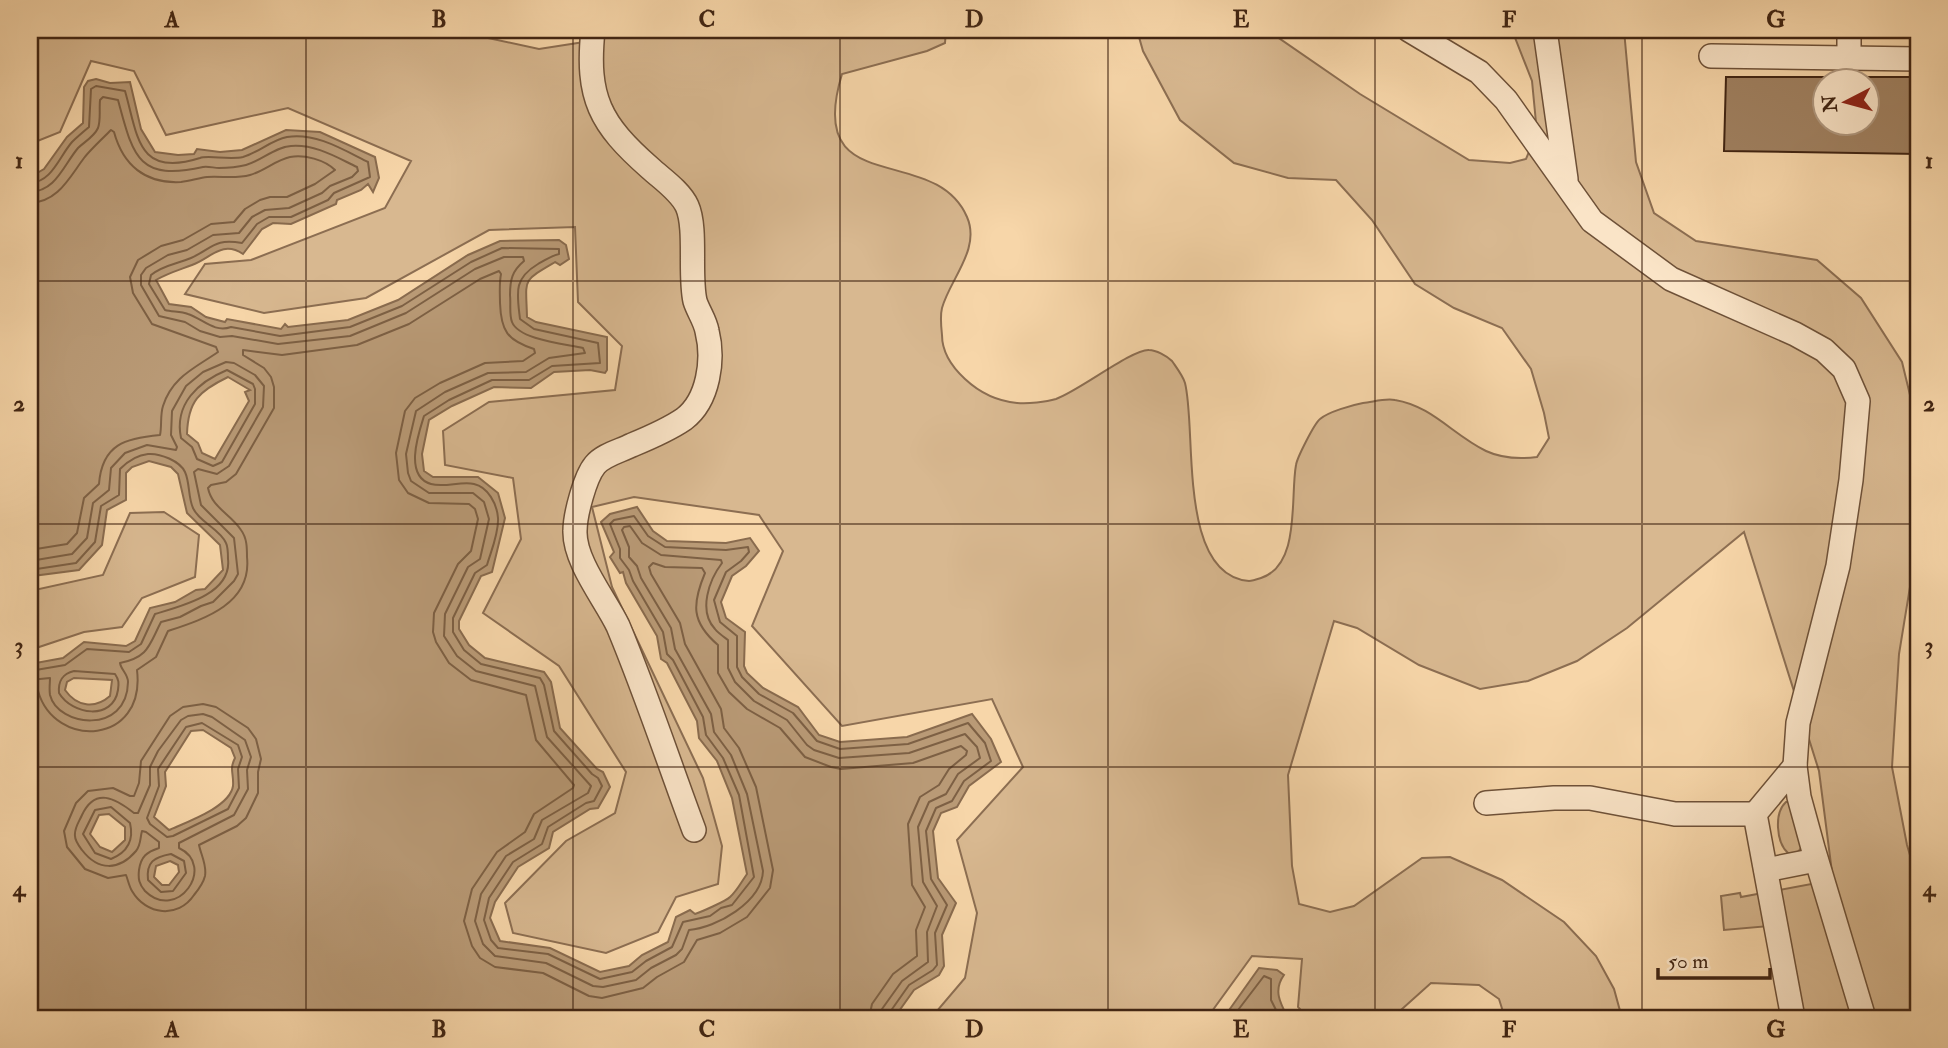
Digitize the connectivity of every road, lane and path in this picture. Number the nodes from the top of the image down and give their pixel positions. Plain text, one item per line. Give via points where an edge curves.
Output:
1 (593, 30) edge
2 (1409, 30) edge
3 (1545, 30) edge
4 (1849, 30) edge
5 (1431, 35) edge
6 (1710, 56) dead end
7 (1849, 58) junction
8 (1918, 59) edge
9 (1567, 186) junction
10 (1796, 766) junction
11 (1486, 803) dead end
12 (1755, 814) junction
13 (694, 830) dead end
14 (1816, 860) junction
15 (1766, 870) junction
16 (1793, 1018) edge
17 (1864, 1018) edge

1 - 13 street via 591,76 596,100 612,132 687,207 695,301 707,331 709,366 703,391 684,419 594,466 574,529 576,548 617,625
2 - 5 street
3 - 9 street
4 - 7 street
5 - 9 street via 1506,100
6 - 7 street
7 - 8 street
9 - 10 street via 1592,220 1671,279 1824,350 1844,369 1858,401 1838,566 1798,723
10 - 12 street
10 - 14 street via 1799,797
11 - 12 street via 1590,798 1675,814
12 - 15 street
14 - 15 street
14 - 17 street
15 - 16 street

